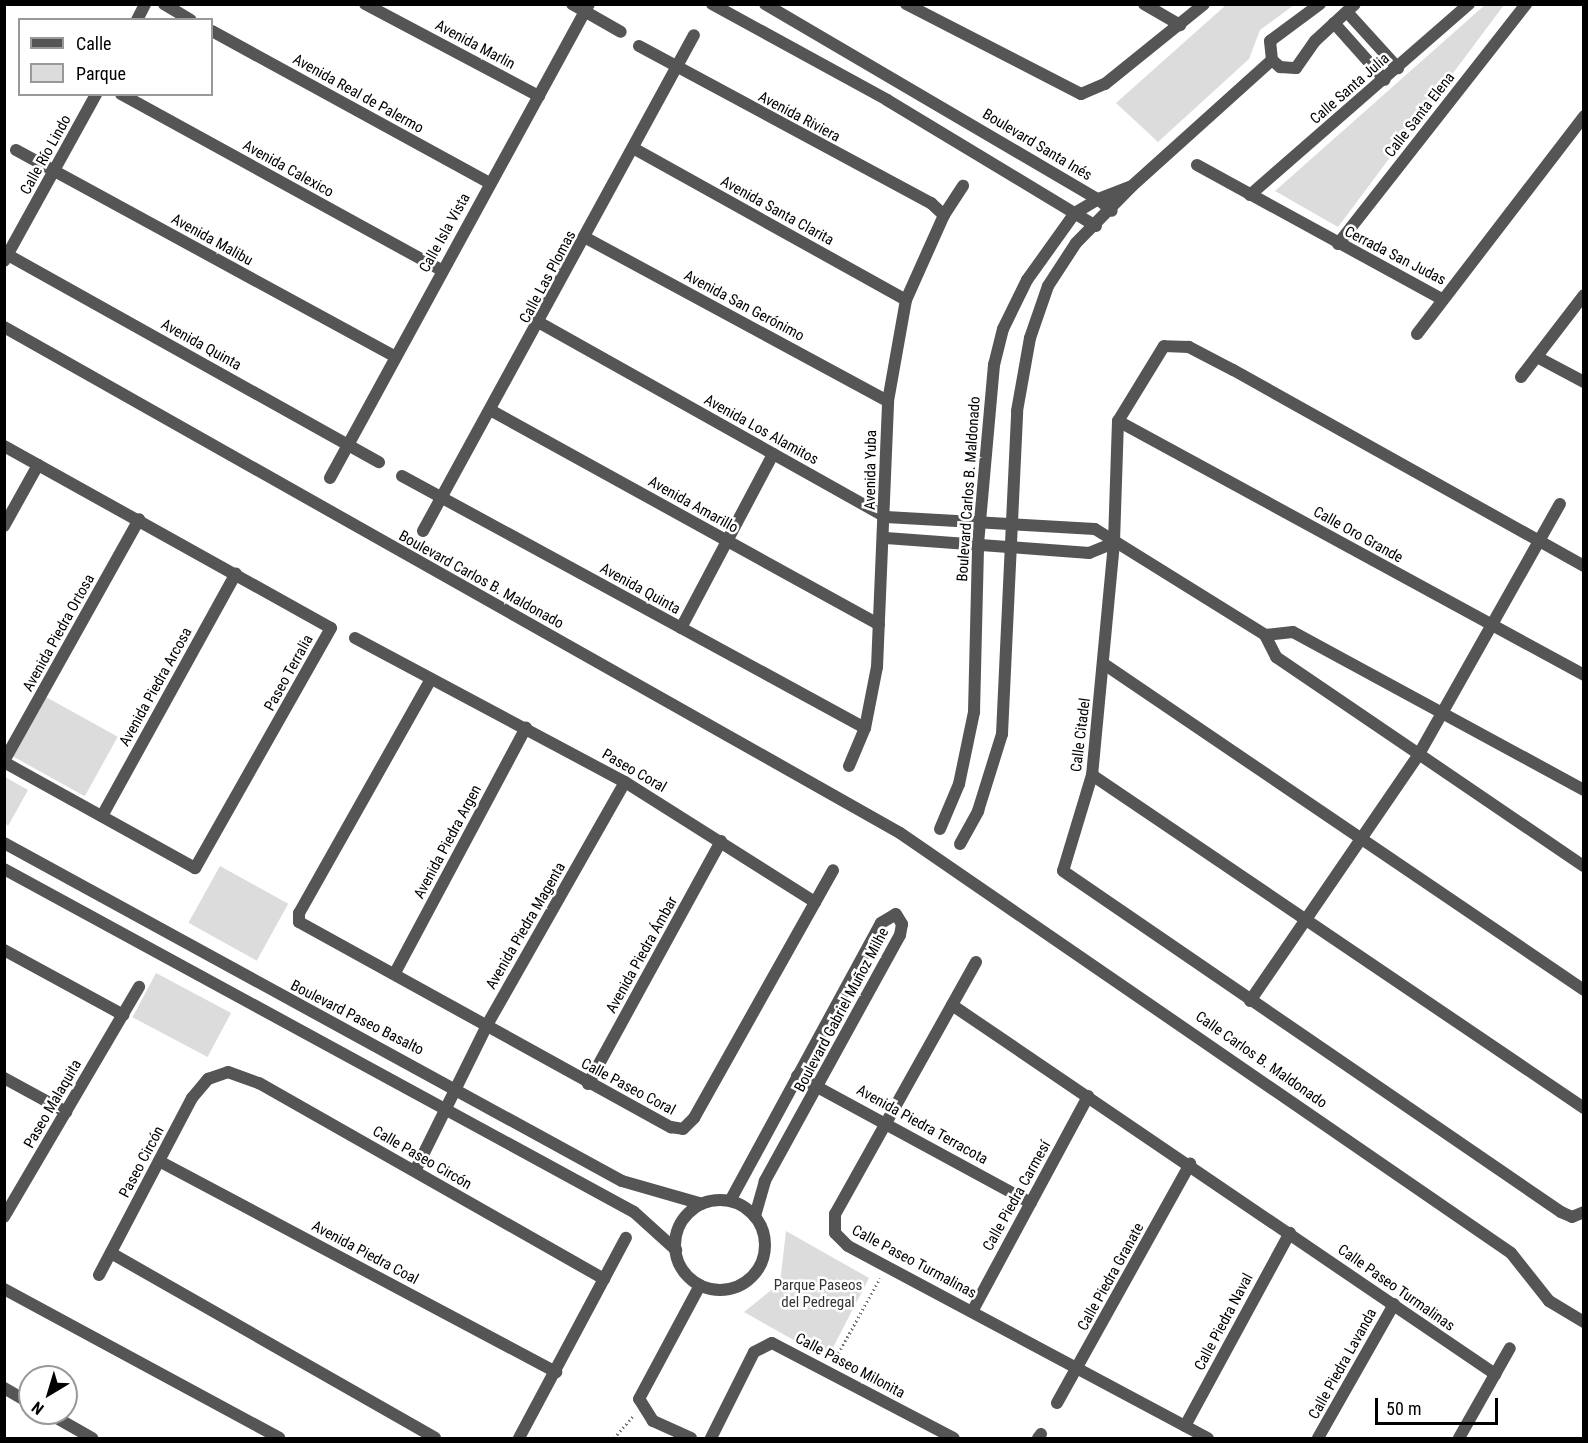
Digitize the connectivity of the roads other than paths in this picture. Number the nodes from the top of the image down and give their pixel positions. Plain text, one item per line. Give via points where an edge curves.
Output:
1 (145, 4) edge
2 (164, 4) edge
3 (365, 4) edge
4 (572, 4) edge
5 (712, 4) edge
6 (765, 4) edge
7 (906, 4) edge
8 (1144, 4) edge
9 (1204, 4) edge
10 (1469, 4) edge
11 (1526, 4) edge
12 (1318, 5) edge
13 (587, 8) edge
14 (1351, 8) edge
15 (138, 18) edge
16 (188, 18) edge
17 (1334, 23) junction
18 (1180, 25) junction
19 (213, 32) edge
20 (621, 32) dead end
21 (694, 35) dead end
22 (639, 46) dead end
23 (1272, 60) junction
24 (678, 68) junction
25 (1398, 68) junction
26 (1384, 80) junction
27 (95, 96) edge
28 (125, 96) edge
29 (538, 96) junction
30 (1584, 116) edge
31 (633, 148) junction
32 (16, 150) dead end
33 (1197, 165) dead end
34 (55, 170) junction
35 (490, 183) junction
36 (963, 186) dead end
37 (1132, 186) junction
38 (1250, 195) junction
39 (1098, 199) junction
40 (1112, 212) junction
41 (1075, 213) junction
42 (944, 215) junction
43 (1096, 226) junction
44 (586, 238) junction
45 (1338, 244) junction
46 (6, 258) edge
47 (441, 270) junction
48 (1584, 295) edge
49 (1442, 299) junction
50 (906, 300) junction
51 (540, 323) junction
52 (4, 327) edge
53 (1417, 334) dead end
54 (393, 356) junction
55 (1537, 357) junction
56 (1521, 377) dead end
57 (1584, 382) edge
58 (888, 401) junction
59 (492, 411) junction
60 (1118, 421) junction
61 (348, 444) junction
62 (4, 446) edge
63 (773, 454) junction
64 (379, 462) dead end
65 (38, 465) junction
66 (402, 476) dead end
67 (330, 478) dead end
68 (442, 498) junction
69 (1560, 504) dead end
70 (886, 517) junction
71 (139, 519) junction
72 (980, 521) junction
73 (1010, 523) junction
74 (4, 526) edge
75 (423, 531) dead end
76 (886, 538) junction
77 (727, 541) junction
78 (1539, 542) junction
79 (1114, 543) junction
80 (978, 544) junction
81 (1008, 546) junction
82 (1584, 567) edge
83 (236, 573) junction
84 (879, 625) junction
85 (1491, 625) junction
86 (681, 628) junction
87 (1265, 635) junction
88 (355, 638) dead end
89 (1104, 664) junction
90 (1584, 675) edge
91 (431, 679) junction
92 (1442, 712) junction
93 (526, 728) junction
94 (865, 728) junction
95 (1419, 754) junction
96 (4, 762) edge
97 (849, 766) dead end
98 (1092, 775) junction
99 (625, 782) junction
100 (1584, 790) edge
101 (102, 816) junction
102 (940, 829) dead end
103 (1364, 840) junction
104 (722, 841) junction
105 (4, 843) edge
106 (960, 844) dead end
107 (941, 861) joint
108 (1584, 866) edge
109 (4, 869) edge
110 (833, 870) dead end
111 (815, 902) junction
112 (1306, 918) junction
113 (4, 950) edge
114 (976, 962) dead end
115 (396, 971) junction
116 (139, 987) dead end
117 (1584, 990) edge
118 (1250, 1001) junction
119 (952, 1005) junction
120 (123, 1015) junction
121 (487, 1025) junction
122 (222, 1072) joint
123 (797, 1076) junction
124 (4, 1078) edge
125 (588, 1084) junction
126 (456, 1086) junction
127 (818, 1086) junction
128 (1088, 1096) junction
129 (447, 1108) junction
130 (1584, 1108) edge
131 (66, 1112) junction
132 (884, 1121) junction
133 (159, 1161) junction
134 (1190, 1164) junction
135 (415, 1171) junction
136 (730, 1202) junction
137 (1031, 1203) junction
138 (702, 1204) junction
139 (6, 1210) edge
140 (1584, 1212) edge
141 (755, 1217) junction
142 (1290, 1233) junction
143 (626, 1238) dead end
144 (676, 1250) junction
145 (111, 1253) junction
146 (99, 1275) dead end
147 (604, 1279) junction
148 (700, 1285) junction
149 (4, 1288) edge
150 (1394, 1304) junction
151 (973, 1310) junction
152 (1584, 1322) edge
153 (1510, 1348) dead end
154 (1079, 1368) junction
155 (556, 1372) junction
156 (1495, 1374) junction
157 (4, 1388) edge
158 (18, 1396) edge
159 (1057, 1403) dead end
160 (70, 1425) edge
161 (1185, 1426) junction
162 (93, 1438) edge
163 (279, 1438) edge
164 (435, 1438) edge
165 (519, 1438) edge
166 (691, 1438) edge
167 (711, 1438) edge
168 (954, 1438) edge
169 (1208, 1438) edge
170 (1318, 1438) edge
171 (1459, 1438) edge

1 - 15 street
2 - 16 street
3 - 29 street, Avenida Marlin
4 - 13 street
5 - 41 street via 886,100
6 - 39 street, Boulevard Santa Inés
7 - 18 street via 1081,94 1105,84
8 - 18 street
9 - 18 street
10 - 25 street, Calle Santa Julia
11 - 45 street, Calle Santa Elena
12 - 23 street via 1276,34 1268,50
13 - 20 street
13 - 29 street, Calle Isla Vista
14 - 17 street
14 - 25 street
17 - 23 street via 1296,68 1280,67
17 - 26 street
19 - 35 street, Avenida Real de Palermo
21 - 24 street, Calle Las Plomas
22 - 24 street, Avenida Riviera
23 - 37 street, Boulevard Santa Inés
24 - 31 street, Calle Las Plomas
24 - 42 street, Avenida Riviera via 930,203
25 - 26 street, Calle Santa Julia
26 - 38 street, Calle Santa Julia
27 - 34 street, Calle Río Lindo
28 - 47 street, Avenida Calexico
29 - 35 street, Calle Isla Vista
30 - 49 street, Cerrada San Judas
31 - 44 street, Calle Las Plomas
31 - 50 street, Avenida Santa Clarita
32 - 34 street, Avenida Malibu
33 - 38 street, Cerrada San Judas
34 - 46 street, Calle Río Lindo
34 - 54 street, Avenida Malibu
35 - 47 street, Calle Isla Vista
36 - 42 street, Avenida Yuba
37 - 39 street, Boulevard Santa Inés
37 - 40 street
38 - 45 street, Cerrada San Judas
39 - 40 street
39 - 41 street, Boulevard Carlos B. Maldonado
40 - 43 street
41 - 43 street
41 - 72 street, Boulevard Carlos B. Maldonado via 1027,280 1003,330 993,376
42 - 50 street, Avenida Yuba
43 - 73 street via 1076,243 1048,286 1030,338 1017,411
44 - 51 street, Calle Las Plomas
44 - 58 street, Avenida San Gerónimo
45 - 49 street, Cerrada San Judas
46 - 61 street, Avenida Quinta
47 - 54 street, Calle Isla Vista
48 - 55 street
49 - 53 street
50 - 58 street, Avenida Yuba
51 - 59 street, Calle Las Plomas
51 - 63 street, Avenida Los Alamitos
52 - 107 street, Boulevard Carlos B. Maldonado via 869,814
54 - 61 street, Calle Isla Vista
55 - 56 street
55 - 57 street
58 - 70 street, Avenida Yuba
59 - 68 street, Calle Las Plomas
59 - 77 street, Avenida Amarillo
60 - 78 street, Calle Citadel via 1164,346 1189,347
60 - 79 street, Calle Citadel
60 - 85 street, Calle Oro Grande
61 - 64 street, Avenida Quinta
61 - 67 street, Calle Isla Vista
62 - 65 street, Paseo Terralia
63 - 70 street, Avenida Los Alamitos
63 - 77 street
65 - 71 street, Paseo Terralia
65 - 74 street
66 - 68 street, Avenida Quinta
68 - 75 street, Calle Las Plomas
68 - 86 street, Avenida Quinta
69 - 78 street
70 - 72 street, Avenida Los Alamitos
70 - 76 street, Avenida Yuba
71 - 83 street, Paseo Terralia
71 - 96 street, Avenida Piedra Ortosa
72 - 73 street, Avenida Los Alamitos
72 - 80 street, Boulevard Carlos B. Maldonado
73 - 79 street, Avenida Los Alamitos via 1095,529
73 - 81 street
76 - 80 street
76 - 84 street, Avenida Yuba
77 - 84 street, Avenida Amarillo
77 - 86 street
78 - 82 street
78 - 85 street
79 - 81 street via 1089,553
79 - 87 street, Avenida Los Alamitos
79 - 89 street, Calle Citadel
80 - 81 street
80 - 102 street, Boulevard Carlos B. Maldonado via 974,712 959,784
81 - 106 street via 1002,734 978,811
83 - 101 street, Avenida Piedra Arcosa
83 - 101 street, Paseo Terralia via 331,628 195,868
84 - 94 street, Avenida Yuba
85 - 90 street, Calle Oro Grande
85 - 92 street
86 - 94 street, Avenida Quinta
87 - 92 street via 1293,632
87 - 95 street via 1276,657
88 - 91 street, Paseo Coral
89 - 98 street, Calle Citadel
89 - 103 street
91 - 93 street, Paseo Coral
91 - 115 street, Calle Paseo Coral via 299,913 299,922
92 - 95 street
92 - 100 street
93 - 99 street, Paseo Coral
93 - 115 street, Avenida Piedra Argen
94 - 97 street, Avenida Yuba
95 - 103 street
95 - 108 street
96 - 101 street, Paseo Terralia
98 - 112 street
98 - 118 street, Calle Citadel via 1063,871
99 - 104 street, Paseo Coral
99 - 121 street, Avenida Piedra Magenta
103 - 112 street
103 - 117 street
104 - 111 street, Paseo Coral
104 - 125 street, Avenida Piedra Ámbar
105 - 126 street, Boulevard Paseo Basalto
107 - 152 street, Calle Carlos B. Maldonado via 1511,1253 1549,1301
109 - 129 street
110 - 111 street, Calle Paseo Coral
111 - 125 street, Calle Paseo Coral via 687,1126 670,1127
112 - 118 street
112 - 130 street
113 - 120 street
114 - 119 street, Calle Paseo Turmalinas
115 - 121 street, Calle Paseo Coral
116 - 120 street, Paseo Malaquita
118 - 140 street via 1561,1212 1572,1217
119 - 128 street, Calle Paseo Turmalinas
119 - 132 street, Calle Paseo Turmalinas
120 - 131 street, Paseo Malaquita
121 - 125 street, Calle Paseo Coral
121 - 126 street, Avenida Piedra Magenta
122 - 133 street, Paseo Circón via 196,1092
122 - 135 street, Calle Paseo Circón via 259,1083
123 - 127 street, Avenida Piedra Terracota
123 - 127 street, Boulevard Gabriel Muñoz Milhe via 881,923 896,914 903,924 900,935
123 - 136 street, Boulevard Gabriel Muñoz Milhe
124 - 131 street
126 - 129 street, Avenida Piedra Magenta
126 - 138 street, Boulevard Paseo Basalto via 622,1181
127 - 132 street, Avenida Piedra Terracota
127 - 141 street, Boulevard Gabriel Muñoz Milhe via 765,1181
128 - 134 street, Calle Paseo Turmalinas
128 - 137 street, Calle Piedra Carmesí
129 - 135 street, Avenida Piedra Magenta
129 - 144 street via 634,1212
131 - 139 street, Paseo Malaquita
132 - 137 street, Avenida Piedra Terracota
132 - 151 street, Calle Paseo Turmalinas via 832,1222 839,1239
133 - 145 street, Paseo Circón
133 - 155 street, Avenida Piedra Coal
134 - 142 street, Calle Paseo Turmalinas
134 - 154 street, Calle Piedra Granate
135 - 147 street, Calle Paseo Circón
136 - 138 street
136 - 141 street
137 - 151 street, Calle Piedra Carmesí
138 - 144 street via 681,1223
141 - 148 street via 765,1245 756,1274 730,1289
142 - 150 street, Calle Paseo Turmalinas
142 - 161 street, Calle Piedra Naval
143 - 147 street
144 - 148 street via 680,1264
145 - 146 street, Paseo Circón
145 - 164 street
147 - 155 street
148 - 166 street via 648,1375 642,1409 653,1421
149 - 163 street
150 - 156 street, Calle Paseo Turmalinas
150 - 170 street, Calle Piedra Lavanda
151 - 154 street, Calle Paseo Turmalinas
153 - 156 street
154 - 159 street, Calle Piedra Granate
154 - 161 street, Calle Paseo Turmalinas
155 - 165 street
156 - 171 street
157 - 158 street
160 - 162 street
161 - 169 street, Calle Paseo Turmalinas
167 - 168 street, Calle Paseo Milonita via 754,1352 764,1344 778,1344

